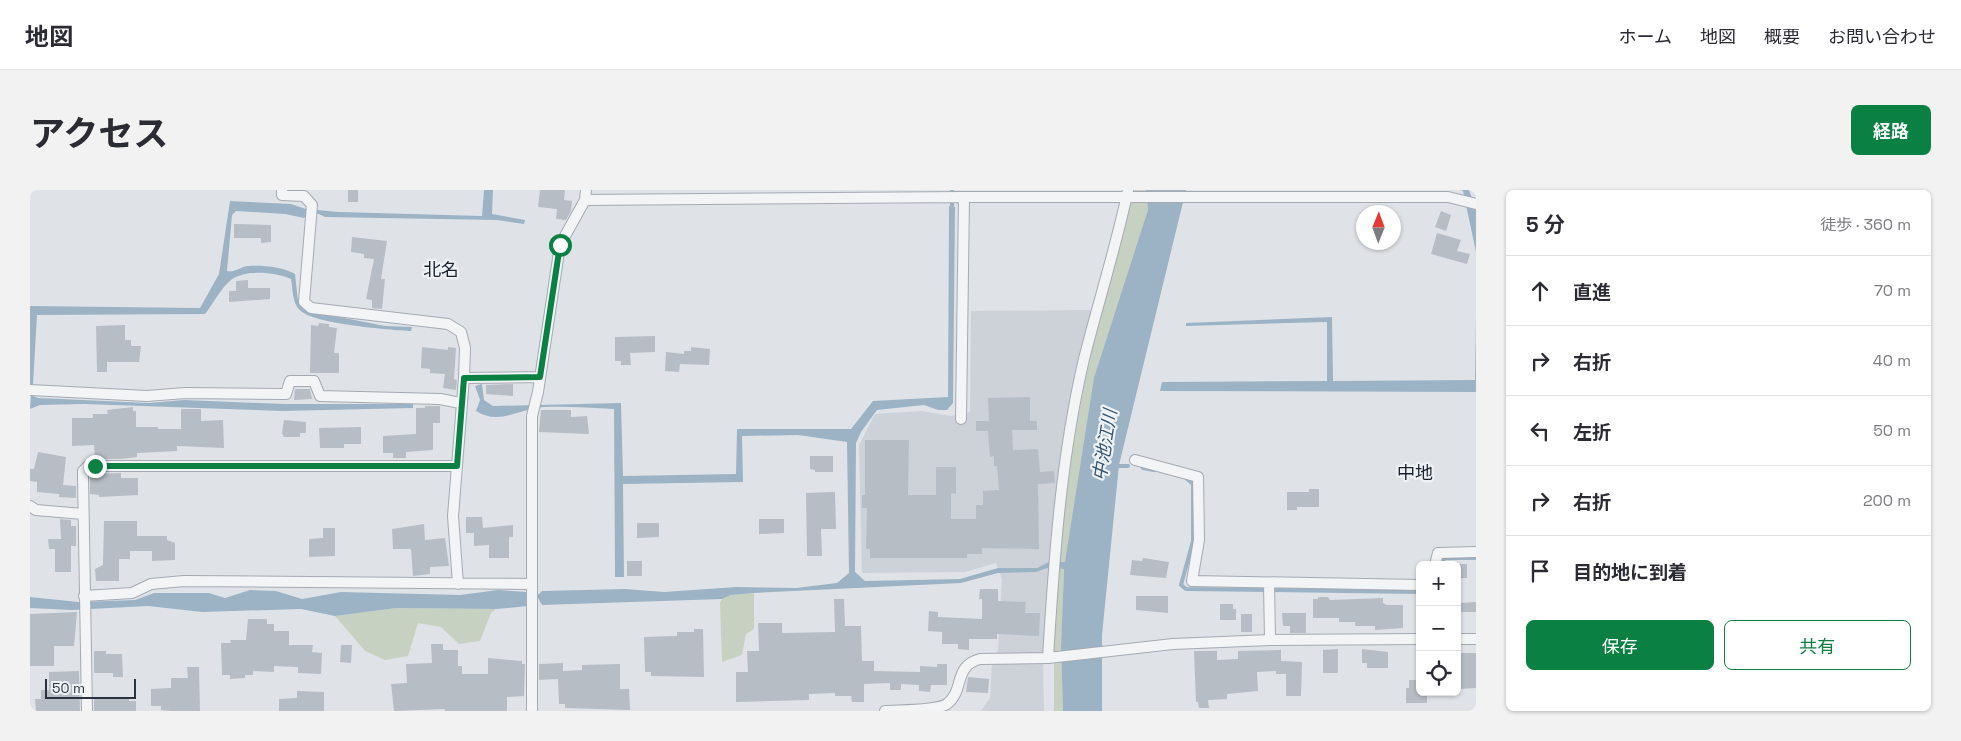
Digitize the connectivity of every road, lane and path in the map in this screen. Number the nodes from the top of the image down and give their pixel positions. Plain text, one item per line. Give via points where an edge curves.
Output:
1 (282, 190) edge
2 (1360, 194) edge
3 (586, 195) edge
4 (1129, 195) edge
5 (1198, 195) edge
6 (964, 197) junction
7 (1476, 204) edge
8 (540, 377) junction
9 (464, 378) junction
10 (30, 390) edge
11 (460, 403) junction
12 (961, 419) dead end
13 (1135, 460) dead end
14 (457, 466) junction
15 (30, 506) edge
16 (83, 514) junction
17 (1476, 552) edge
18 (1436, 561) edge
19 (458, 584) junction
20 (1416, 585) edge
21 (1269, 588) junction
22 (532, 592) junction
23 (84, 602) junction
24 (1416, 639) edge
25 (1461, 639) edge
26 (1476, 639) edge
27 (1270, 640) junction
28 (1048, 658) junction
29 (87, 711) edge
30 (532, 711) edge
31 (885, 711) edge

1 - 9 street via 282,195 304,196 312,205 304,302 311,308 448,324 461,332 465,348
2 - 5 street
2 - 7 street via 1448,197
3 - 6 street
3 - 8 street via 560,245
4 - 5 street
4 - 6 street
4 - 28 street via 1084,360 1067,454 1054,557
6 - 12 street
8 - 9 street
8 - 22 street via 532,416
9 - 11 street
10 - 11 street via 147,396 286,394 290,381 314,381 320,396 440,399
11 - 14 street
13 - 21 street via 1198,477 1200,540 1192,581
14 - 16 street via 88,466 83,471
14 - 19 street via 453,516
15 - 16 street via 36,510
16 - 23 street
17 - 18 street via 1438,552
19 - 22 street
19 - 23 street via 184,581 151,584 132,593
20 - 21 street
21 - 27 street
22 - 30 street
23 - 29 street
24 - 27 street
25 - 26 street
27 - 28 street via 1173,644
28 - 31 street via 980,659 964,667 954,695 947,704 931,709

